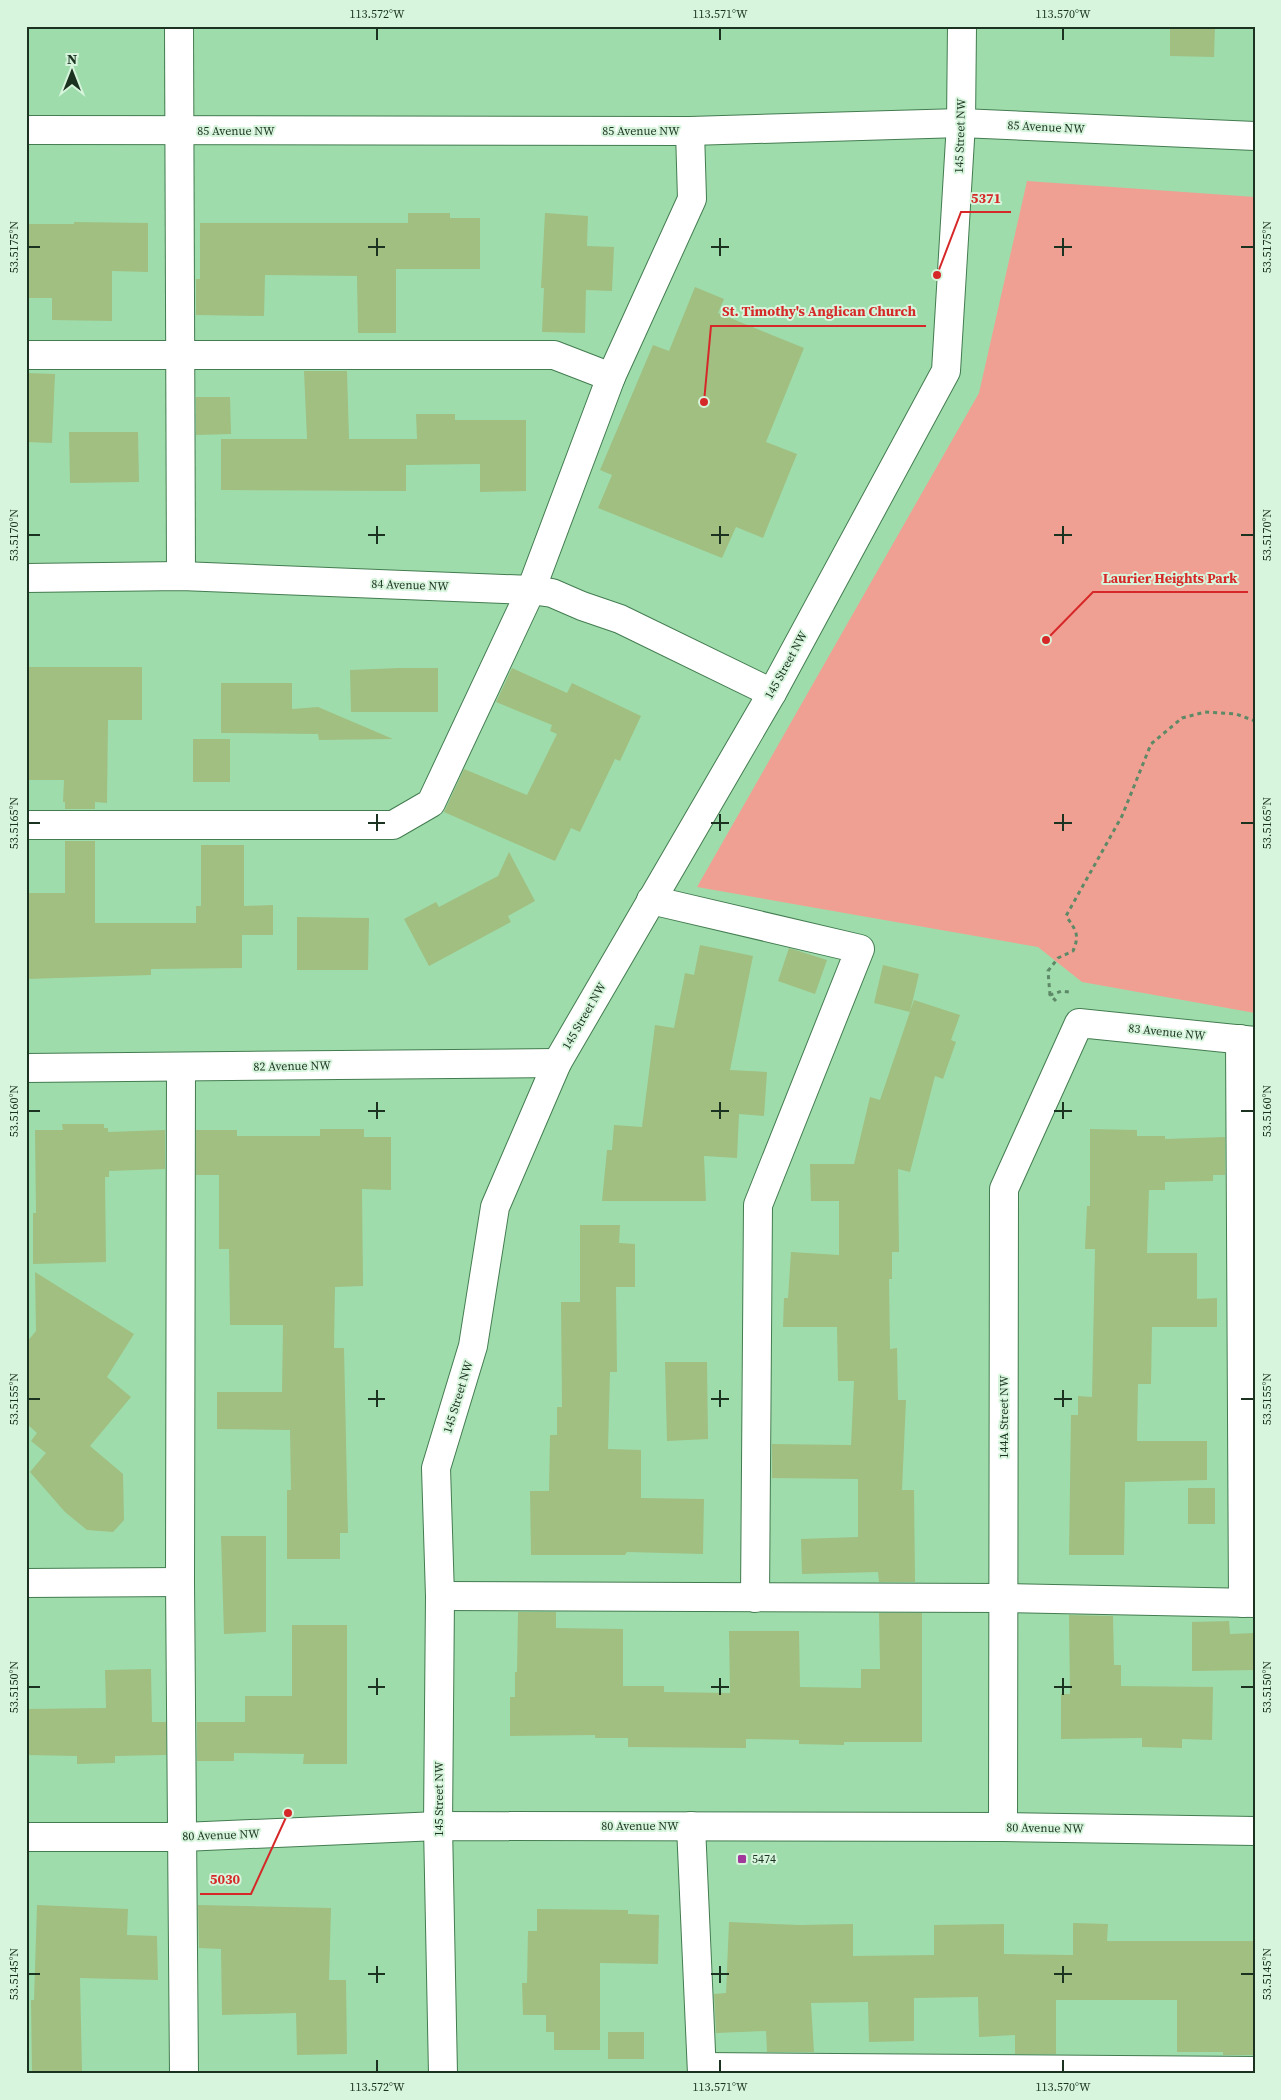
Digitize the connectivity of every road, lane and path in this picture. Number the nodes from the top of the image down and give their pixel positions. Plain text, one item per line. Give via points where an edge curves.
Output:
1 (179, 26) edge
2 (962, 26) edge
3 (961, 123) junction
4 (26, 130) edge
5 (179, 131) junction
6 (690, 131) junction
7 (1255, 136) edge
8 (26, 355) edge
9 (180, 355) junction
10 (611, 377) junction
11 (181, 576) junction
12 (26, 578) edge
13 (531, 590) junction
14 (772, 693) junction
15 (1255, 721) edge
16 (26, 825) edge
17 (652, 900) junction
18 (1050, 996) dead end
19 (1079, 1023) joint
20 (1247, 1040) edge
21 (557, 1063) junction
22 (181, 1067) junction
23 (26, 1068) edge
24 (180, 1582) junction
25 (26, 1583) edge
26 (440, 1596) junction
27 (755, 1598) junction
28 (1004, 1598) junction
29 (1249, 1603) edge
30 (438, 1826) junction
31 (691, 1826) junction
32 (1003, 1827) junction
33 (1255, 1831) edge
34 (26, 1837) edge
35 (183, 1837) junction
36 (702, 2070) edge
37 (1255, 2072) edge
38 (184, 2074) edge
39 (443, 2074) edge

1 - 5 street
2 - 3 street, 145 Street NW
3 - 6 street, 85 Avenue NW
3 - 7 street, 85 Avenue NW
3 - 14 street, 145 Street NW via 946,371
4 - 5 street, 85 Avenue NW
5 - 6 street, 85 Avenue NW
5 - 9 street
6 - 10 street via 692,198
8 - 9 street
9 - 10 street via 554,355
9 - 11 street
10 - 13 street
11 - 12 street, 84 Avenue NW
11 - 13 street, 84 Avenue NW
13 - 14 street, 84 Avenue NW via 552,593 620,619
13 - 16 street via 432,803 393,825
14 - 17 street, 145 Street NW
15 - 18 path via 1236,714 1205,712 1182,718 1151,744 1122,816 1066,916 1078,940 1073,951 1058,958 1048,971
17 - 21 street, 145 Street NW
17 - 27 street via 860,949 758,1205
19 - 20 street, 83 Avenue NW
19 - 28 street, 144A Street NW via 1004,1189
20 - 29 street
21 - 22 street, 82 Avenue NW
21 - 26 street, 145 Street NW via 495,1207 473,1346 436,1468
22 - 23 street, 82 Avenue NW
22 - 24 street
24 - 25 street
24 - 35 street
26 - 27 street
26 - 30 street, 145 Street NW
27 - 28 street
28 - 29 street
28 - 32 street, 144A Street NW
30 - 31 street, 80 Avenue NW
30 - 35 street, 80 Avenue NW
30 - 39 street, 145 Street NW
31 - 32 street, 80 Avenue NW
31 - 36 street
32 - 33 street, 80 Avenue NW
34 - 35 street, 80 Avenue NW
35 - 38 street
36 - 37 street

